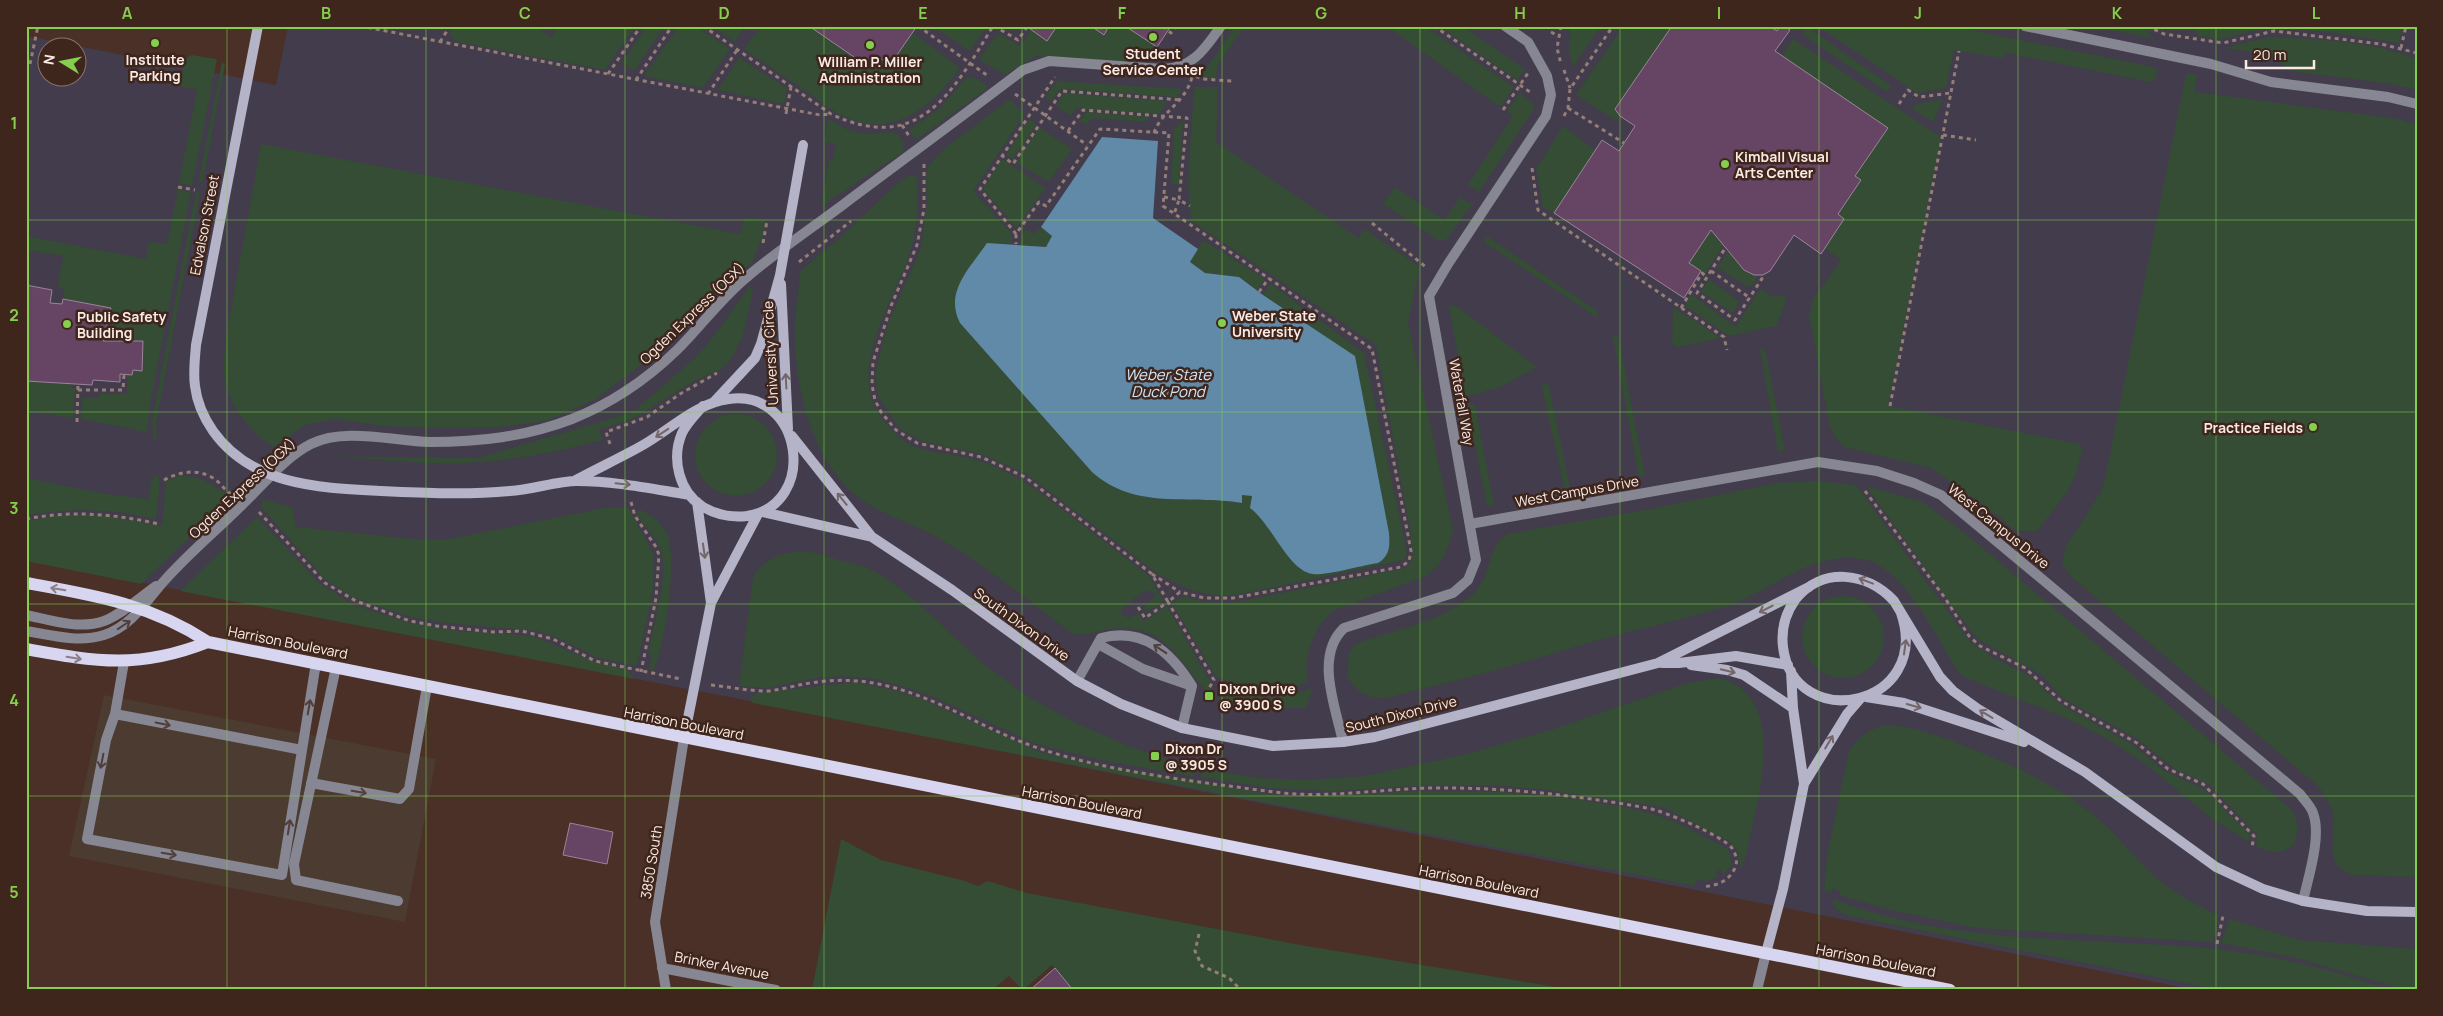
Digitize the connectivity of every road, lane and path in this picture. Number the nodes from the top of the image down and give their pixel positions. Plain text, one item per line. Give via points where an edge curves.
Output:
1 (38, 26) edge
2 (258, 26) edge
3 (360, 26) edge
4 (450, 26) edge
5 (641, 26) edge
6 (672, 26) edge
7 (703, 26) edge
8 (918, 26) edge
9 (994, 26) edge
10 (1162, 26) edge
11 (1176, 26) edge
12 (1221, 26) edge
13 (1434, 26) edge
14 (1505, 26) edge
15 (1560, 26) edge
16 (1613, 26) edge
17 (2025, 26) edge
18 (2148, 26) edge
19 (2406, 26) edge
20 (1028, 27) edge
21 (1551, 32) dead end
22 (1558, 36) junction
23 (440, 42) junction
24 (2401, 48) junction
25 (737, 50) junction
26 (1959, 51) dead end
27 (2417, 53) edge
28 (969, 63) junction
29 (30, 64) dead end
30 (1529, 71) dead end
31 (608, 74) junction
32 (1193, 74) dead end
33 (1055, 76) dead end
34 (636, 80) junction
35 (995, 81) dead end
36 (1232, 81) dead end
37 (1520, 85) junction
38 (791, 87) junction
39 (1190, 87) dead end
40 (1570, 89) junction
41 (1012, 93) dead end
42 (708, 94) junction
43 (1950, 94) junction
44 (1536, 96) dead end
45 (1182, 100) junction
46 (1899, 104) dead end
47 (2417, 104) edge
48 (1034, 107) junction
49 (787, 108) junction
50 (1568, 108) junction
51 (1503, 110) dead end
52 (786, 114) dead end
53 (831, 114) junction
54 (1045, 115) junction
55 (1165, 116) junction
56 (1559, 125) dead end
57 (1068, 131) junction
58 (1154, 133) junction
59 (1943, 135) junction
60 (1976, 140) dead end
61 (1624, 143) dead end
62 (803, 145) dead end
63 (1087, 145) junction
64 (1001, 155) junction
65 (923, 158) dead end
66 (1537, 161) dead end
67 (178, 187) dead end
68 (195, 190) dead end
69 (1164, 197) junction
70 (1179, 200) junction
71 (1190, 206) dead end
72 (1174, 214) junction
73 (767, 221) dead end
74 (1372, 223) dead end
75 (1016, 234) junction
76 (1016, 244) dead end
77 (785, 248) junction
78 (1724, 250) dead end
79 (763, 251) dead end
80 (1427, 268) dead end
81 (1711, 271) junction
82 (780, 275) junction
83 (1707, 277) junction
84 (1764, 277) dead end
85 (1268, 280) junction
86 (1259, 292) dead end
87 (1750, 298) junction
88 (1681, 308) junction
89 (1728, 350) dead end
90 (722, 370) dead end
91 (124, 375) dead end
92 (78, 384) dead end
93 (78, 390) junction
94 (713, 403) junction
95 (703, 406) junction
96 (1890, 406) dead end
97 (77, 422) dead end
98 (789, 432) junction
99 (609, 440) dead end
100 (271, 476) junction
101 (164, 480) dead end
102 (575, 481) junction
103 (1865, 491) dead end
104 (234, 495) dead end
105 (693, 499) junction
106 (633, 508) dead end
107 (259, 512) dead end
108 (761, 513) junction
109 (26, 519) edge
110 (159, 524) dead end
111 (1470, 524) junction
112 (872, 537) junction
113 (1152, 574) junction
114 (26, 583) edge
115 (1810, 587) junction
116 (1180, 592) junction
117 (1168, 602) junction
118 (711, 603) junction
119 (136, 606) junction
120 (1138, 607) dead end
121 (1901, 613) junction
122 (26, 615) edge
123 (26, 631) edge
124 (208, 642) junction
125 (1098, 644) junction
126 (26, 649) edge
127 (124, 662) junction
128 (316, 663) junction
129 (1658, 663) junction
130 (1680, 663) junction
131 (336, 667) junction
132 (1789, 668) junction
133 (641, 672) junction
134 (1076, 681) junction
135 (696, 682) junction
136 (427, 686) junction
137 (1192, 686) junction
138 (1208, 690) dead end
139 (1863, 698) junction
140 (1793, 708) junction
141 (115, 714) junction
142 (1182, 728) junction
143 (684, 738) junction
144 (1343, 742) junction
145 (2042, 748) junction
146 (302, 750) junction
147 (311, 783) junction
148 (1804, 784) junction
149 (2252, 847) dead end
150 (1703, 887) dead end
151 (398, 900) dead end
152 (2303, 901) junction
153 (2417, 912) edge
154 (2224, 916) dead end
155 (1200, 934) dead end
156 (2216, 944) dead end
157 (1766, 953) junction
158 (662, 968) junction
159 (666, 990) edge
160 (776, 990) edge
161 (1241, 990) edge
162 (1757, 990) edge
163 (1950, 990) edge

1 - 29 path
2 - 100 street, Edvalson Street via 196,345 195,387 202,413 227,449
3 - 23 path
4 - 23 path
5 - 31 path
6 - 34 path
7 - 25 path
8 - 28 path
9 - 20 path via 1018,40
9 - 28 path
10 - 11 path via 1171,33
12 - 77 street, Ogden Express (OGX) via 1197,58 1178,68 1058,61 1032,65
13 - 37 path
14 - 111 street, Waterfall Way via 1528,42 1549,82 1550,105 1546,116 1429,296
15 - 22 path
16 - 40 path
17 - 47 street via 2211,64 2271,82 2388,97
18 - 24 path via 2164,34 2222,43 2274,31
19 - 24 path
21 - 22 path
22 - 40 path via 1558,56
23 - 31 path
24 - 27 path
25 - 38 path
25 - 42 path
26 - 43 path
28 - 35 path
28 - 53 path via 931,111 902,125 890,129 866,127
30 - 37 path
31 - 34 path
32 - 36 path via 1202,79
33 - 48 path
34 - 42 path
37 - 44 path
37 - 51 path
38 - 49 path
38 - 53 path
39 - 45 path
40 - 50 path
41 - 48 path
42 - 49 path
43 - 46 path via 1918,97 1908,90
43 - 59 path
45 - 54 path via 1062,91
45 - 55 path
48 - 54 path
48 - 64 path
49 - 52 path
49 - 53 path
50 - 56 path
50 - 61 path
54 - 57 path
54 - 64 path via 1013,164
55 - 57 path via 1084,110
55 - 58 path
55 - 70 path via 1187,118
57 - 63 path
58 - 63 path via 1100,129
58 - 69 path via 1168,133
59 - 60 path
59 - 96 path
62 - 77 street, University Circle
63 - 75 path via 1046,206 1039,202
64 - 75 path via 980,189
65 - 113 path via 924,209 919,235 883,327 873,362 872,385 881,412 896,430 917,443 981,457 1025,477
66 - 88 path via 1532,168 1538,210
67 - 68 path
69 - 70 path
69 - 72 path via 1163,206
70 - 71 path
70 - 72 path
72 - 85 path
73 - 79 path
74 - 80 path
75 - 76 path
77 - 82 street, University Circle
77 - 100 street, Ogden Express (OGX) via 732,291 658,367 617,396 575,418 532,432 489,440 432,442 323,438 300,450
78 - 81 path
81 - 83 path
81 - 87 path
82 - 94 street, University Circle via 755,358
98 -> 82 street, University Circle
83 - 87 path via 1697,293 1736,320
83 - 88 path via 1702,273
84 - 87 path
85 - 86 path
85 - 116 path via 1372,349 1410,561 1400,567 1233,598 1204,598
88 - 89 path via 1724,337
90 - 99 path via 647,417 606,432
91 - 93 path via 123,390
92 - 93 path
93 - 97 path
94 - 95 street
94 - 98 street via 733,398 754,401 772,410
95 -> 102 street via 641,446
95 - 105 street via 686,426 678,446 679,474
98 - 108 street via 795,454 792,474 784,492
112 -> 98 street, South Dixon Drive
100 - 102 street, Edvalson Street via 295,483 438,493 512,491
100 - 119 street, Ogden Express (OGX)
101 - 104 path via 173,475 194,472 216,480
102 -> 105 street via 625,484
103 - 149 path via 1945,598 1969,636 1980,646 2025,668 2061,701 2137,743 2168,769 2203,784 2254,836
105 - 108 street via 714,513 725,516
105 -> 118 street
106 - 133 path via 659,555 656,598
107 - 133 path via 325,583 356,601 410,621 436,626 494,632 522,631 553,639 595,661
108 - 112 street, South Dixon Drive
108 - 118 street
109 - 110 path via 85,513
111 - 144 street, Waterfall Way via 1476,560 1468,580 1460,588 1344,628 1334,641 1329,674
111 - 152 street, West Campus Drive via 1818,462 1877,471 1941,495 2300,794 2313,813 2315,842
112 - 134 street, South Dixon Drive via 952,590
113 - 116 path
113 - 117 path
119 -> 114 main road, Harrison Boulevard
121 -> 115 street via 1885,591 1861,578 1834,577
115 -> 129 street, South Dixon Drive
115 - 132 street via 1792,605 1784,622 1782,641
116 - 117 path
117 - 120 path via 1144,618
117 - 138 path via 1214,680
118 - 135 street
119 - 122 street, Ogden Express (OGX) via 91,624 78,625
123 -> 119 street, Ogden Express (OGX) via 64,638 89,638 118,629 132,619
119 - 124 main road, Harrison Boulevard via 170,619
139 -> 121 street via 1877,692 1893,677 1904,657 1906,635
145 -> 121 street via 1953,691 1940,677
124 - 127 main road, Harrison Boulevard via 162,657
124 - 128 main road, Harrison Boulevard
125 - 134 street
125 - 137 street via 1143,668
137 -> 125 street via 1170,656 1152,644 1124,636 1101,638
126 -> 127 main road, Harrison Boulevard via 94,661
127 - 141 street
128 - 131 main road, Harrison Boulevard
146 -> 128 street
129 - 130 street, South Dixon Drive
129 - 144 street, South Dixon Drive via 1375,737
130 - 132 street, South Dixon Drive via 1736,656 1764,659
130 -> 140 street via 1744,675
131 - 136 main road, Harrison Boulevard
131 - 147 street
132 - 139 street via 1806,688 1826,698 1838,701
132 - 140 street
133 - 135 path
134 - 142 street, South Dixon Drive via 1130,708
135 - 143 street
135 - 150 path via 768,691 834,681 882,684 945,705 1052,752 1140,771 1278,792 1323,794 1430,788 1506,789 1662,811 1726,842 1734,851 1737,864 1730,878 1718,885
136 - 143 main road, Harrison Boulevard
147 -> 136 street via 400,799 409,789
137 - 142 street
139 -> 145 street via 1904,703 1937,712
148 -> 139 street via 1847,714
140 - 148 street
141 -> 146 street
141 -> 146 street via 106,740 88,839 282,875
142 - 144 street, South Dixon Drive via 1273,746
143 - 157 main road, Harrison Boulevard
143 - 158 street, 3850 South via 655,922
145 - 152 street via 2085,772 2216,867 2249,883
147 - 151 street via 294,864 296,880
148 - 157 street via 1783,889
152 - 153 street via 2367,911
154 - 156 path
155 - 161 path via 1195,952 1202,966 1229,978
157 - 162 street
157 - 163 main road, Harrison Boulevard
158 - 159 street, 3850 South
158 - 160 street, Brinker Avenue

